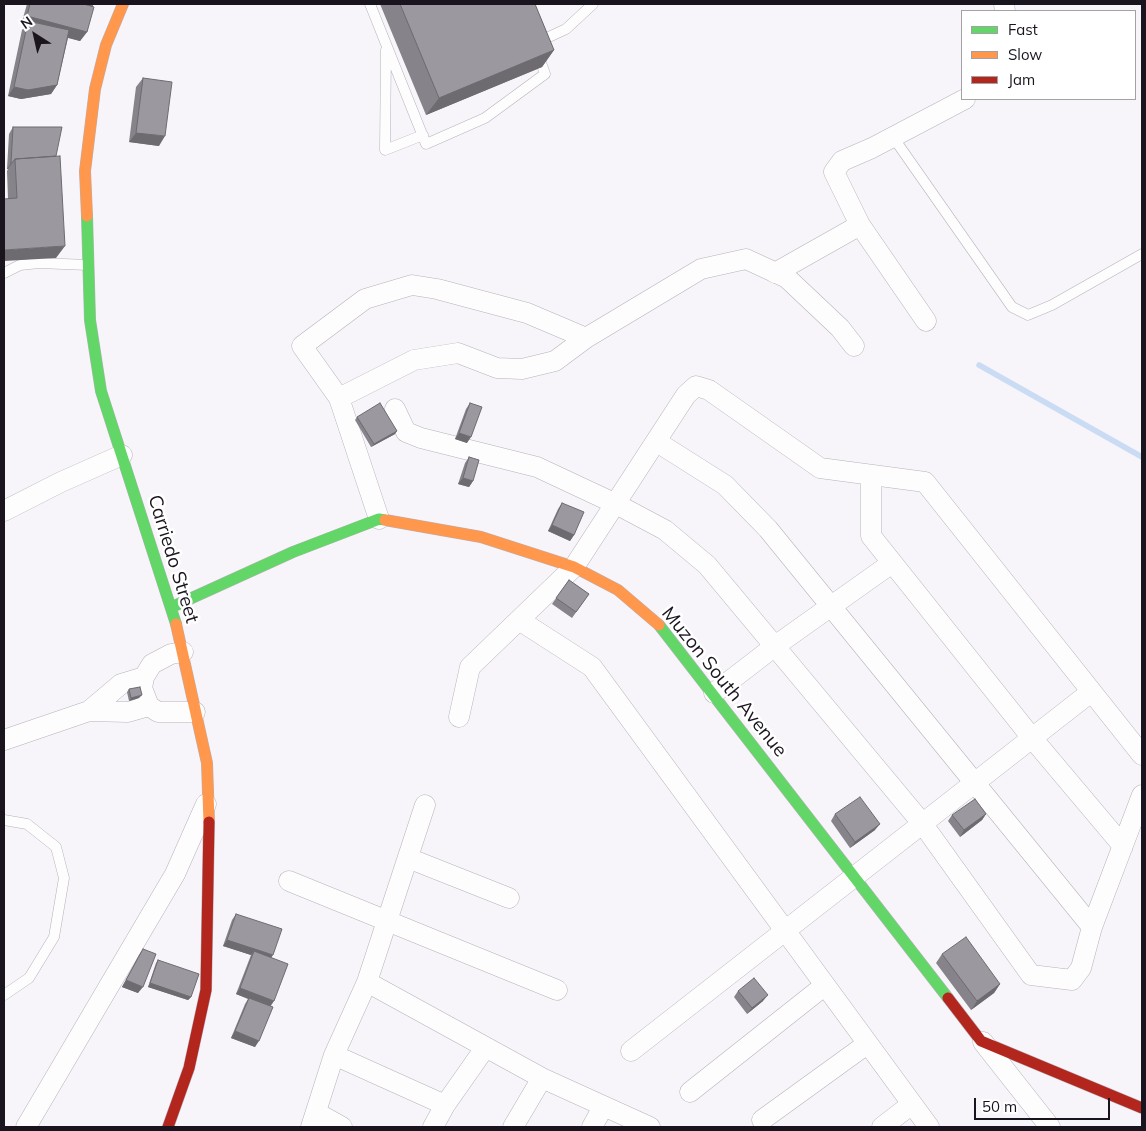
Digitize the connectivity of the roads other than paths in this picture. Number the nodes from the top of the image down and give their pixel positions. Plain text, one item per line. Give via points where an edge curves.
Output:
1 (123, 4) edge
2 (370, 4) edge
3 (593, 4) edge
4 (386, 44) junction
5 (963, 100) edge
6 (423, 135) junction
7 (893, 137) junction
8 (860, 225) junction
9 (1142, 254) edge
10 (88, 265) junction
11 (4, 273) edge
12 (775, 273) junction
13 (926, 321) dead end
14 (586, 338) junction
15 (854, 346) dead end
16 (339, 398) junction
17 (395, 409) dead end
18 (657, 442) junction
19 (122, 455) junction
20 (871, 475) junction
21 (616, 504) junction
22 (4, 511) edge
23 (379, 518) junction
24 (892, 562) junction
25 (574, 567) junction
26 (832, 606) junction
27 (172, 607) junction
28 (519, 620) junction
29 (775, 646) junction
30 (183, 652) junction
31 (144, 677) junction
32 (1091, 692) junction
33 (714, 693) junction
34 (149, 706) junction
35 (89, 710) junction
36 (194, 712) junction
37 (459, 718) dead end
38 (1032, 738) junction
39 (4, 740) edge
40 (1142, 755) edge
41 (975, 783) junction
42 (1142, 795) edge
43 (209, 797) junction
44 (425, 805) dead end
45 (4, 820) edge
46 (922, 823) junction
47 (1123, 846) junction
48 (408, 858) junction
49 (856, 875) junction
50 (288, 881) dead end
51 (509, 898) dead end
52 (386, 922) junction
53 (1092, 927) junction
54 (784, 932) junction
55 (367, 982) junction
56 (824, 986) junction
57 (557, 990) dead end
58 (4, 995) edge
59 (981, 1041) junction
60 (867, 1044) junction
61 (485, 1048) junction
62 (631, 1051) dead end
63 (334, 1055) junction
64 (542, 1078) junction
65 (690, 1092) dead end
66 (912, 1104) junction
67 (445, 1105) junction
68 (603, 1108) junction
69 (1142, 1108) edge
70 (314, 1120) edge
71 (762, 1120) dead end
72 (26, 1127) edge
73 (168, 1127) edge
74 (342, 1127) edge
75 (433, 1127) edge
76 (513, 1127) edge
77 (592, 1127) edge
78 (650, 1127) edge
79 (882, 1127) edge
80 (929, 1127) edge
81 (1050, 1127) edge

1 - 10 street, Carriedo Street via 106,44 95,89 85,170
2 - 4 lane
3 - 6 lane via 566,30 533,39 546,74 485,118 426,144
4 - 6 lane
4 - 6 lane via 385,150
5 - 7 street
7 - 8 street via 842,161 834,172
7 - 9 lane via 1012,307 1028,315 1052,306
8 - 12 street
8 - 13 street
10 - 11 lane via 39,263 20,265
10 - 19 street, Carriedo Street via 90,320 101,392
12 - 14 street via 746,259 701,269
12 - 15 street via 787,278 840,328
14 - 16 street via 555,361 522,369 497,368 458,353 414,360
14 - 16 street via 527,313 412,285 365,299 302,346
16 - 23 street
17 - 21 street via 406,432 537,467
18 - 20 street via 686,395 696,386 709,390 820,468
18 - 21 street
18 - 26 street via 725,485 768,528
19 - 22 street
19 - 27 street, Carriedo Street
20 - 24 street via 871,536
20 - 32 street via 925,482
21 - 25 street
21 - 29 street via 665,530 707,565
23 - 25 street, Muzon South Avenue via 481,538
23 - 27 street via 293,552
24 - 26 street
24 - 38 street
25 - 28 street
25 - 33 street, Muzon South Avenue via 618,590 662,627
26 - 29 street
26 - 41 street
27 - 30 street, Carriedo Street
28 - 37 street via 470,667
28 - 54 street via 592,667
29 - 33 street
29 - 46 street
30 - 31 street via 152,664
30 - 36 street, Carriedo Street
31 - 34 street via 142,688
31 - 35 street via 121,684
32 - 38 street
32 - 40 street
33 - 49 street, Muzon South Avenue
34 - 35 street via 128,712
34 - 36 street via 158,712
35 - 39 street
36 - 43 street, Carriedo Street via 207,763
38 - 41 street
38 - 47 street
41 - 46 street
41 - 53 street
42 - 47 street
43 - 72 street via 176,874
43 - 73 street, Carriedo Street via 206,990 189,1068
44 - 48 street
45 - 58 lane via 27,824 56,847 64,878 54,937 29,978
46 - 49 street
46 - 53 street via 1031,975 1072,980 1081,968
47 - 53 street
48 - 51 street
48 - 52 street
49 - 54 street
49 - 59 street, Muzon South Avenue
50 - 52 street
52 - 55 street
52 - 57 street
54 - 56 street
54 - 62 street
55 - 61 street
55 - 63 street
56 - 60 street
56 - 65 street
59 - 69 street
59 - 81 street
60 - 66 street
60 - 71 street
61 - 64 street
61 - 67 street
63 - 67 street
63 - 70 street
64 - 68 street
64 - 76 street
66 - 79 street
66 - 80 street
67 - 75 street
68 - 77 street
68 - 78 street
70 - 74 street

